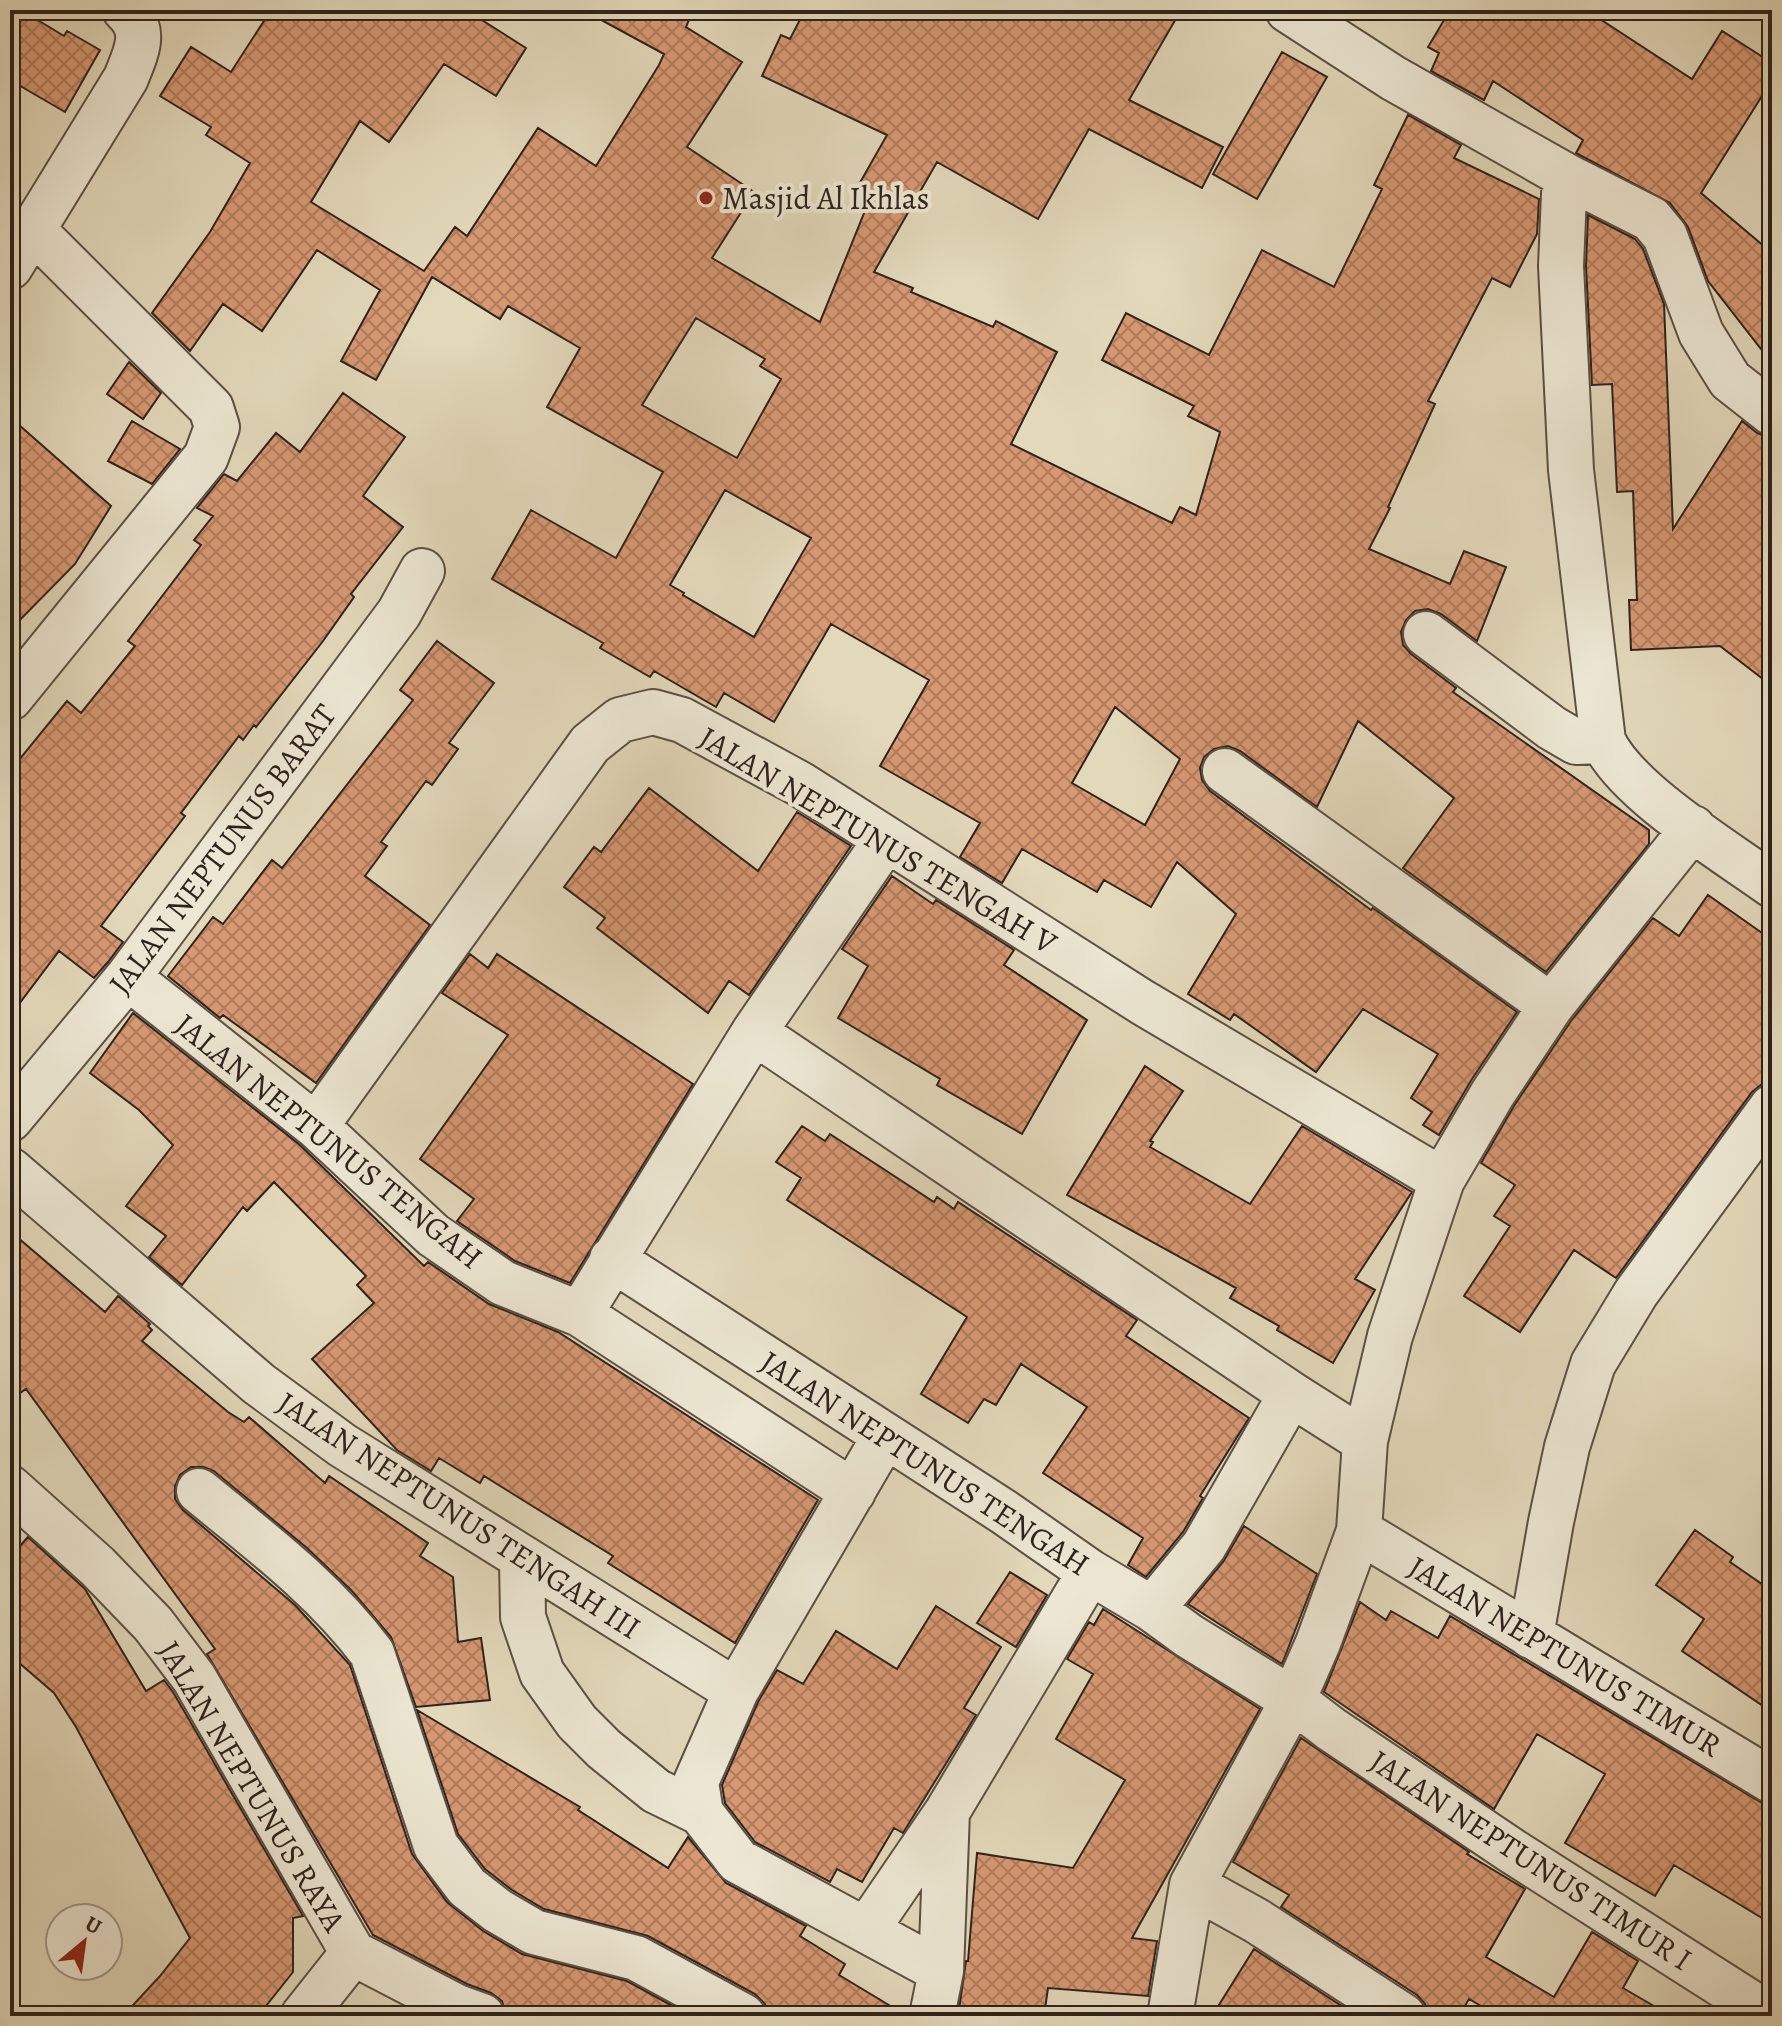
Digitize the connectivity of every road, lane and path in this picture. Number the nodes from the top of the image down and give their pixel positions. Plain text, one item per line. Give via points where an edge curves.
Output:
1 (125, 10) edge
2 (1288, 10) edge
3 (1568, 177) junction
4 (31, 228) junction
5 (10, 267) edge
6 (1769, 404) edge
7 (422, 571) dead end
8 (1426, 634) dead end
9 (10, 698) edge
10 (1603, 741) junction
11 (1225, 771) dead end
12 (1693, 828) junction
13 (886, 840) junction
14 (1772, 885) edge
15 (128, 977) junction
16 (1551, 1006) junction
17 (754, 1032) junction
18 (1772, 1107) edge
19 (10, 1119) edge
20 (316, 1126) junction
21 (10, 1170) edge
22 (1442, 1180) junction
23 (612, 1259) junction
24 (580, 1314) junction
25 (1291, 1394) junction
26 (885, 1436) junction
27 (1365, 1441) junction
28 (10, 1488) edge
29 (199, 1491) dead end
30 (853, 1492) junction
31 (1359, 1531) junction
32 (522, 1560) junction
33 (1090, 1572) junction
34 (1152, 1609) junction
35 (1531, 1636) junction
36 (736, 1691) junction
37 (1293, 1700) junction
38 (1772, 1781) edge
39 (947, 1812) junction
40 (701, 1813) junction
41 (1192, 1885) junction
42 (867, 1929) junction
43 (353, 1953) junction
44 (941, 1971) junction
45 (1769, 2008) edge
46 (303, 2016) edge
47 (482, 2016) edge
48 (743, 2016) edge
49 (932, 2016) edge
50 (1170, 2016) edge
51 (1403, 2016) edge

1 - 4 street via 139,33 126,78
2 - 3 street via 1393,78
3 - 6 street via 1651,219 1665,236 1701,333 1730,380
3 - 10 street via 1561,266 1571,470
4 - 5 street
4 - 9 street via 211,408 217,427 206,457
7 - 15 street, JALAN NEPTUNUS BARAT via 399,613
8 - 10 street via 1552,728 1576,742
10 - 12 street via 1626,775
11 - 16 street
12 - 14 street
12 - 16 street
13 - 17 street
13 - 20 street, JALAN NEPTUNUS TENGAH V via 800,784 682,720 653,712 620,720 590,744
13 - 22 street, JALAN NEPTUNUS TENGAH V via 1142,1002
15 - 19 street, JALAN NEPTUNUS BARAT
15 - 20 street, JALAN NEPTUNUS TENGAH
16 - 22 street
17 - 23 street
17 - 25 street
18 - 35 street via 1636,1293 1593,1364 1567,1447
20 - 24 street, JALAN NEPTUNUS TENGAH via 433,1235 503,1283
21 - 32 street, JALAN NEPTUNUS TENGAH III via 259,1384 342,1445
22 - 27 street via 1390,1336
23 - 24 street
23 - 26 street, JALAN NEPTUNUS TENGAH
24 - 30 street, JALAN NEPTUNUS TENGAH
25 - 27 street
25 - 34 street via 1204,1546
26 - 30 street
26 - 33 street, JALAN NEPTUNUS TENGAH
27 - 31 street
28 - 43 street, JALAN NEPTUNUS RAYA via 107,1575 194,1678
29 - 48 street via 290,1565 372,1653 436,1846 467,1887 534,1932 636,1958
30 - 36 street
31 - 35 street, JALAN NEPTUNUS TIMUR
31 - 37 street
32 - 36 street, JALAN NEPTUNUS TENGAH III
32 - 40 street via 523,1617 542,1673 604,1749 656,1791
33 - 34 street, JALAN NEPTUNUS TENGAH
33 - 39 street
34 - 37 street, JALAN NEPTUNUS TENGAH
35 - 38 street, JALAN NEPTUNUS TIMUR
36 - 40 street via 696,1782
37 - 41 street
37 - 45 street, JALAN NEPTUNUS TIMUR I via 1512,1851
39 - 42 street
39 - 44 street
40 - 42 street via 738,1861
41 - 50 street
41 - 51 street
42 - 44 street
43 - 46 street
43 - 47 street, JALAN NEPTUNUS RAYA
44 - 49 street

